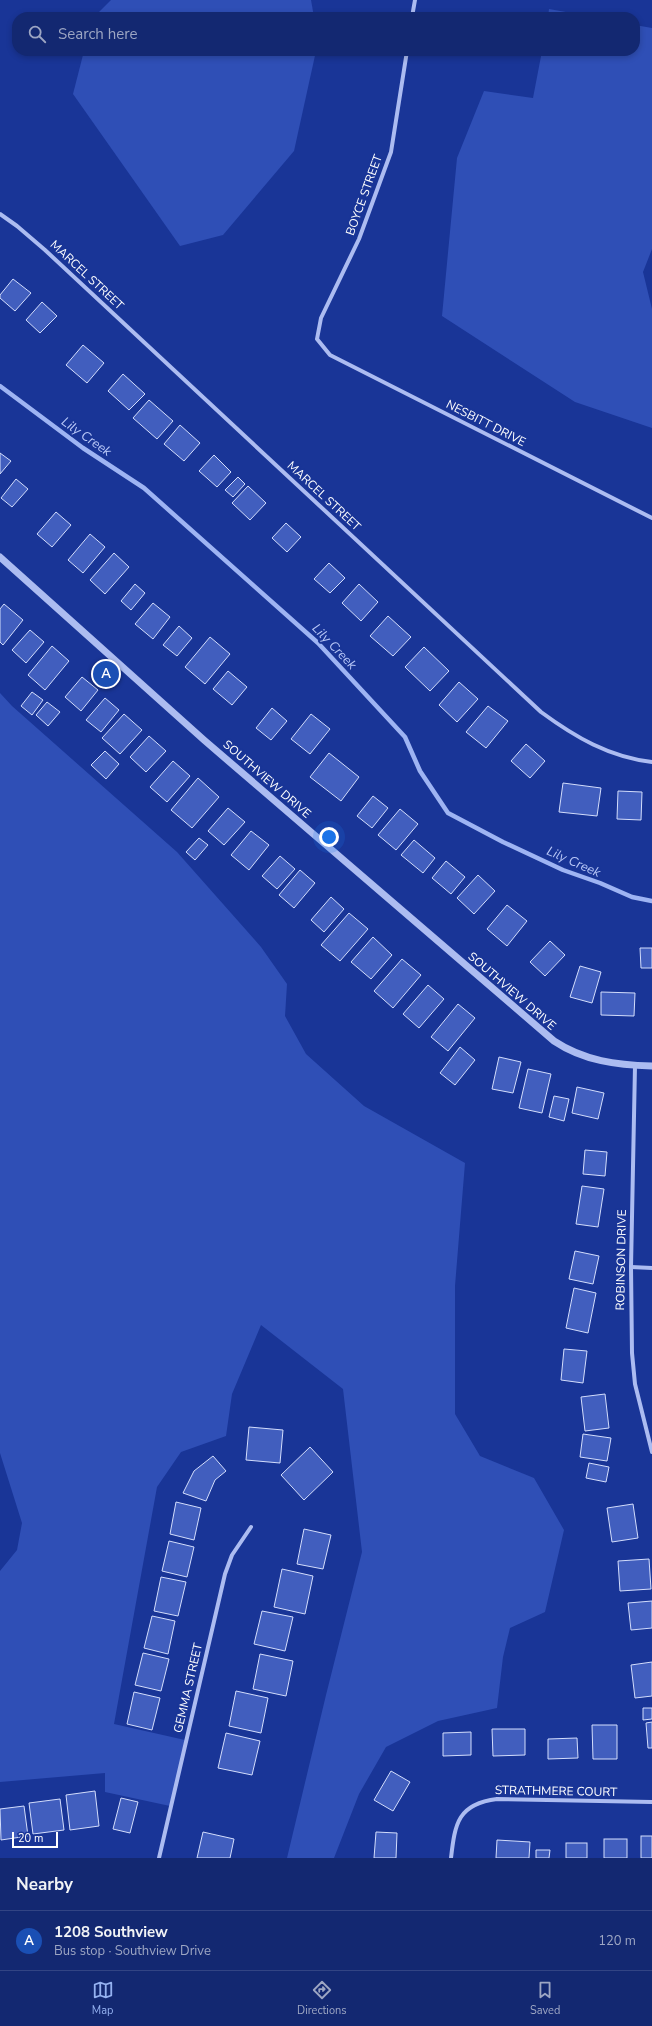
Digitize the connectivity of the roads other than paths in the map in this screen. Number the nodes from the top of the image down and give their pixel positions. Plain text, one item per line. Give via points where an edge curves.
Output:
1 (415, 0) edge
2 (413, 12) edge
3 (406, 56) edge
4 (0, 214) edge
5 (317, 339) joint
6 (652, 518) edge
7 (0, 558) edge
8 (652, 762) edge
9 (635, 1066) junction
10 (652, 1066) edge
11 (631, 1267) junction
12 (652, 1268) edge
13 (652, 1452) edge
14 (251, 1528) dead end
15 (652, 1802) edge
16 (159, 1858) edge
17 (451, 1858) edge

1 - 2 street
3 - 5 street, BOYCE STREET via 391,152 359,239 321,318
4 - 8 street, MARCEL STREET via 50,255 541,712 580,739 604,750 627,758
5 - 6 street, NESBITT DRIVE via 330,355
7 - 9 street, SOUTHVIEW DRIVE via 204,740 554,1042 580,1056
9 - 10 street, SOUTHVIEW DRIVE
9 - 11 street, ROBINSON DRIVE
11 - 12 street
11 - 13 street, ROBINSON DRIVE via 635,1384
14 - 16 street, GEMMA STREET via 232,1555 225,1574
15 - 17 street, STRATHMERE COURT via 497,1799 480,1801 467,1809 458,1820

